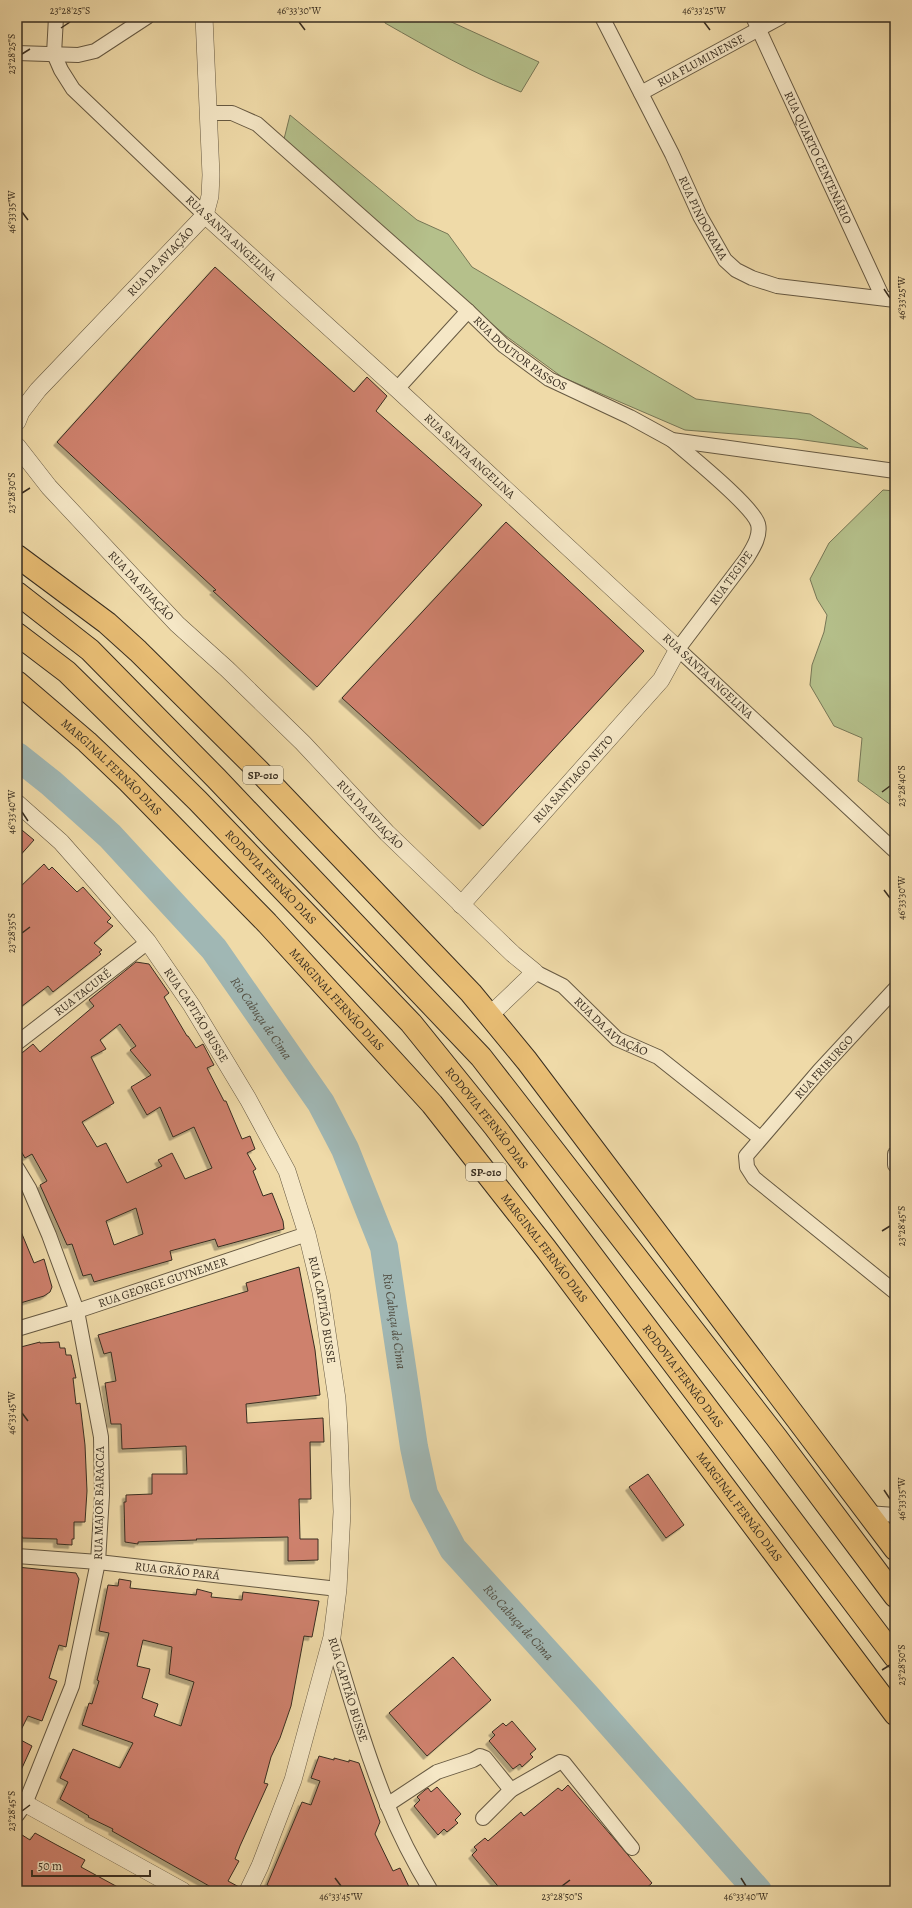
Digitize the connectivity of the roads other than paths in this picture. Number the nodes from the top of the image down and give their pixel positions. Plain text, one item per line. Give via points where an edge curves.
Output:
1 (56, 17) edge
2 (146, 17) edge
3 (204, 17) edge
4 (602, 17) edge
5 (781, 17) edge
6 (756, 22) edge
7 (54, 54) junction
8 (18, 55) edge
9 (641, 93) junction
10 (209, 113) junction
11 (205, 215) junction
12 (889, 299) edge
13 (468, 311) junction
14 (397, 389) junction
15 (17, 422) edge
16 (672, 440) junction
17 (17, 446) edge
18 (895, 471) edge
19 (17, 556) edge
20 (17, 593) edge
21 (17, 634) edge
22 (678, 649) junction
23 (17, 682) edge
24 (17, 803) edge
25 (895, 852) edge
26 (461, 905) junction
27 (148, 942) junction
28 (534, 972) junction
29 (895, 989) edge
30 (490, 1015) junction
31 (17, 1043) edge
32 (757, 1142) junction
33 (895, 1154) edge
34 (895, 1165) edge
35 (17, 1168) edge
36 (307, 1234) junction
37 (895, 1292) edge
38 (77, 1311) junction
39 (17, 1329) edge
40 (867, 1513) junction
41 (895, 1515) edge
42 (895, 1548) edge
43 (17, 1556) edge
44 (98, 1562) junction
45 (338, 1590) junction
46 (895, 1596) edge
47 (332, 1637) junction
48 (895, 1657) edge
49 (895, 1714) edge
50 (511, 1790) junction
51 (387, 1804) junction
52 (20, 1806) edge
53 (483, 1818) dead end
54 (632, 1848) dead end
55 (183, 1891) edge
56 (248, 1891) edge
57 (431, 1891) edge

1 - 7 street
2 - 7 street via 95,51 78,55
3 - 10 street, RUA DA AVIAÇÃO
4 - 9 street, RUA PINDORAMA
5 - 6 street, RUA FLUMINENSE
6 - 9 street, RUA FLUMINENSE
6 - 12 street, RUA QUARTO CENTENÁRIO
7 - 8 street
7 - 11 street, RUA SANTA ANGELINA via 73,89
9 - 12 street, RUA PINDORAMA via 700,216 725,260 736,270 777,286
10 - 11 street, RUA DA AVIAÇÃO via 211,175 210,196
10 - 13 street, RUA DOUTOR PASSOS via 232,113 257,124
11 - 14 street, RUA SANTA ANGELINA
11 - 15 street, RUA DA AVIAÇÃO via 38,390 21,412
13 - 14 street
13 - 16 street, RUA DOUTOR PASSOS via 503,345 549,379
14 - 22 street, RUA SANTA ANGELINA
16 - 18 street, RUA DOUTOR PASSOS
16 - 22 street, RUA TEGIPE via 748,508 758,523 755,545 747,558
17 - 26 street, RUA DA AVIAÇÃO via 49,487 177,624 303,743 387,833
19 - 30 highway, SP-010 via 107,623 138,651 264,777
20 - 46 highway, SP-010 via 90,650 216,778 481,1057 776,1437
21 - 48 highway, RODOVIA FERNÃO DIAS / SP-010 via 67,672 198,801 411,1023 495,1127
22 - 25 street, RUA SANTA ANGELINA
22 - 26 street, RUA SANTIAGO NETO via 661,680
23 - 49 highway, MARGINAL FERNÃO DIAS / SP-010 via 128,781 287,944 432,1104 546,1248
24 - 27 street, RUA CAPITÃO BUSSE via 61,842
26 - 28 street, RUA DA AVIAÇÃO
27 - 31 street, RUA TACURÉ
27 - 36 street, RUA CAPITÃO BUSSE via 192,1006 274,1145 287,1171
28 - 30 street
28 - 32 street, RUA DA AVIAÇÃO via 563,986 617,1038 658,1057
29 - 32 street, RUA FRIBURGO
30 - 40 highway, SP-010
32 - 37 street, RUA FRIBURGO via 746,1156 747,1167 754,1178
33 - 34 street
35 - 38 street, RUA MAJOR BARACCA via 50,1235
36 - 38 street, RUA GEORGE GUYNEMER
36 - 45 street, RUA CAPITÃO BUSSE via 321,1292 337,1399 342,1512
38 - 39 street, RUA GEORGE GUYNEMER
38 - 44 street, RUA MAJOR BARACCA via 101,1437 102,1495
40 - 41 street
40 - 42 highway, SP-010
43 - 44 street, RUA GRÃO PARÁ
44 - 45 street, RUA GRÃO PARÁ
44 - 52 street, RUA MAJOR BARACCA via 72,1686
45 - 47 street, RUA CAPITÃO BUSSE
47 - 51 street, RUA CAPITÃO BUSSE
47 - 56 street via 293,1780
50 - 51 street via 485,1758 480,1756 437,1772
50 - 53 street
50 - 54 street via 564,1762
51 - 57 street, RUA CAPITÃO BUSSE via 400,1835
52 - 55 street

